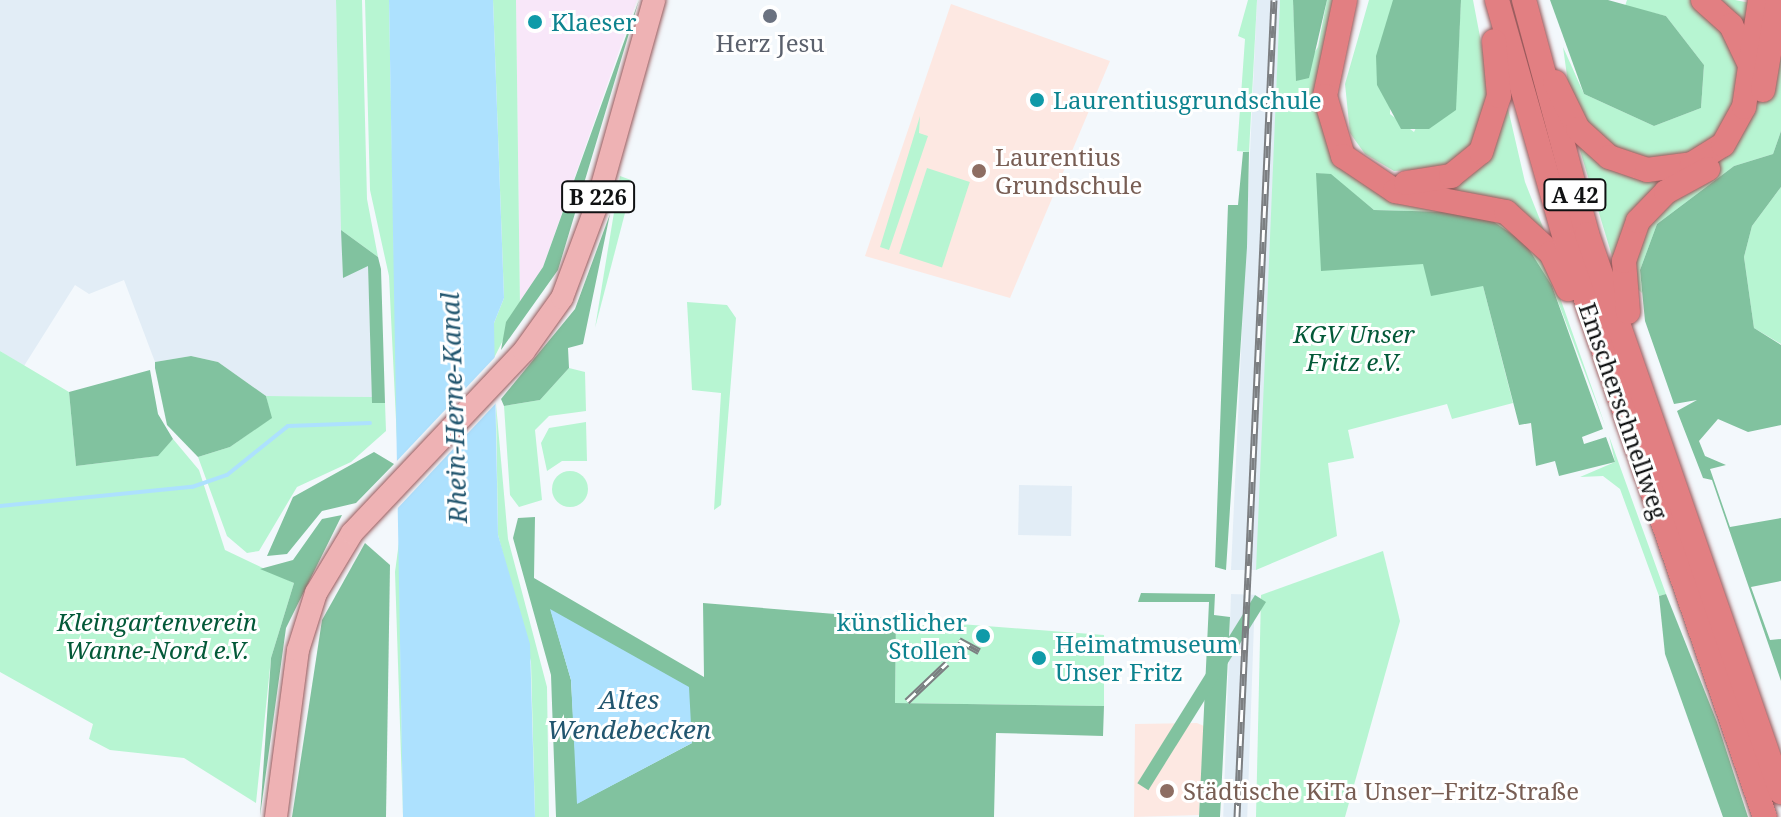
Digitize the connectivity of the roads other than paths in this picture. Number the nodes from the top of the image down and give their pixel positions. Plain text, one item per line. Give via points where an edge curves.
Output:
1 (654, 0) edge
2 (1345, 0) edge
3 (1356, 0) edge
4 (1484, 0) edge
5 (1497, 0) edge
6 (1524, 0) edge
7 (1532, 0) edge
8 (1703, 0) edge
9 (1760, 0) edge
10 (1778, 0) edge
11 (1750, 66) junction
12 (1781, 68) edge
13 (1761, 104) junction
14 (1598, 334) junction
15 (1639, 385) junction
16 (1781, 792) edge
17 (276, 817) edge
18 (1765, 817) edge

1 - 17 main road, B 226 via 573,275 549,319 338,552 305,622
2 - 14 highway via 1325,96 1343,156 1395,191 1506,212 1551,253 1576,309
3 - 4 highway via 1336,85 1341,135 1373,171 1415,183 1461,170 1494,126 1499,75
5 - 14 highway, Emscherschnellweg / A 42
6 - 15 highway, Emscherschnellweg / A 42 via 1560,146
7 - 11 highway via 1566,110 1592,145 1628,167 1681,167 1723,145 1744,107
8 - 11 highway via 1731,25
9 - 11 highway
10 - 13 highway
12 - 13 highway
13 - 15 highway via 1734,152 1666,192 1629,242 1622,282 1640,352
14 - 18 highway, Emscherschnellweg / A 42
15 - 16 highway, Emscherschnellweg / A 42

